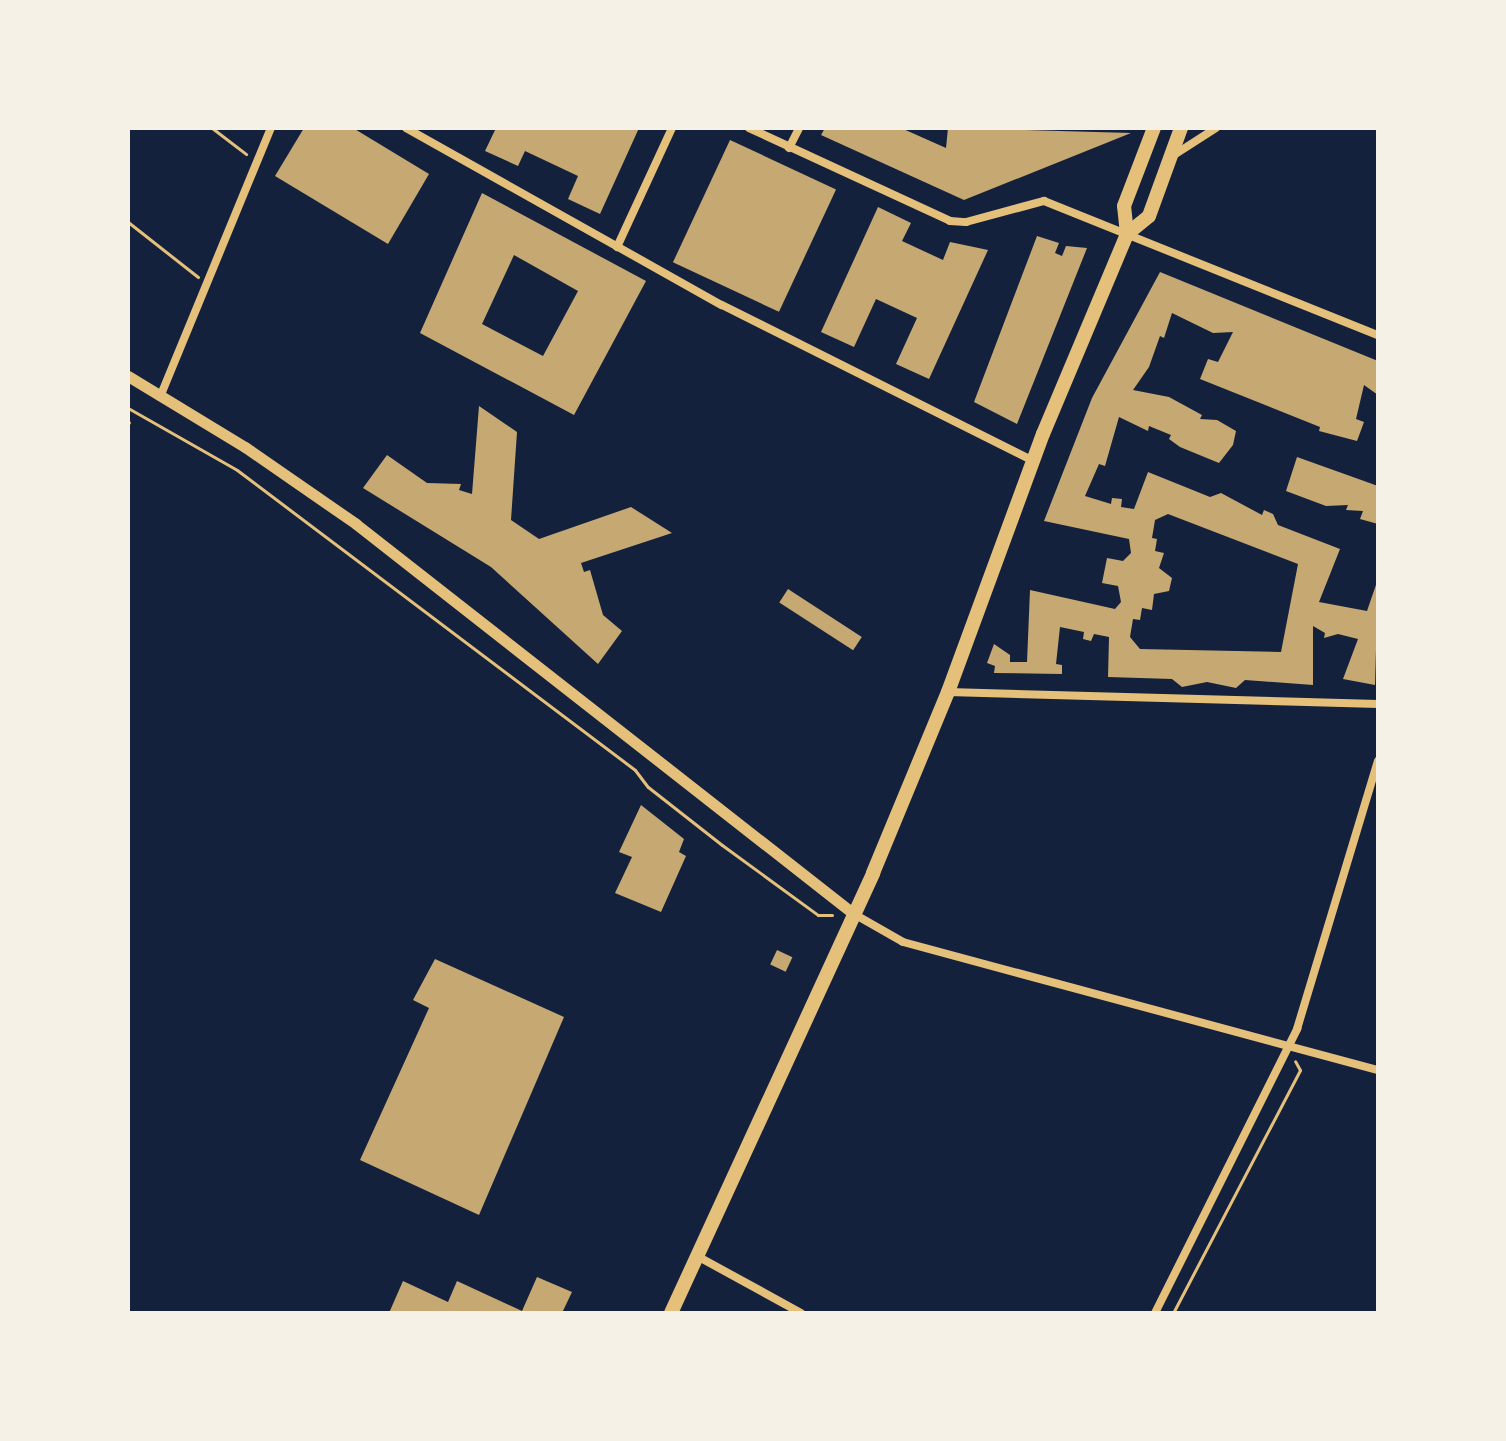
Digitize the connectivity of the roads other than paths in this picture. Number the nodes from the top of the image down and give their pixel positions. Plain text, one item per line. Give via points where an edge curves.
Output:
1 (271, 128) edge
2 (406, 128) edge
3 (672, 128) edge
4 (749, 128) edge
5 (799, 128) edge
6 (1154, 128) edge
7 (1181, 128) edge
8 (1216, 128) edge
9 (789, 148) junction
10 (1170, 158) junction
11 (1127, 234) junction
12 (617, 247) junction
13 (1378, 335) edge
14 (128, 376) edge
15 (160, 399) junction
16 (1032, 460) junction
17 (948, 692) junction
18 (1378, 704) edge
19 (1378, 761) edge
20 (854, 914) junction
21 (1288, 1047) junction
22 (1378, 1070) edge
23 (697, 1256) junction
24 (671, 1313) edge
25 (801, 1313) edge
26 (1155, 1313) edge

1 - 15 street
2 - 12 street
3 - 12 street
4 - 9 street
5 - 9 street
6 - 11 main road via 1124,206
7 - 10 main road
8 - 10 street
9 - 11 street via 950,221 966,222 1044,201
10 - 11 main road via 1149,216
11 - 13 street
11 - 16 main road
12 - 16 street
14 - 15 street
15 - 20 street via 245,447 356,524
16 - 17 main road
17 - 18 street
17 - 20 main road
19 - 21 street
20 - 21 street via 903,942
20 - 23 main road
21 - 22 street
21 - 26 street
23 - 24 main road
23 - 25 street

